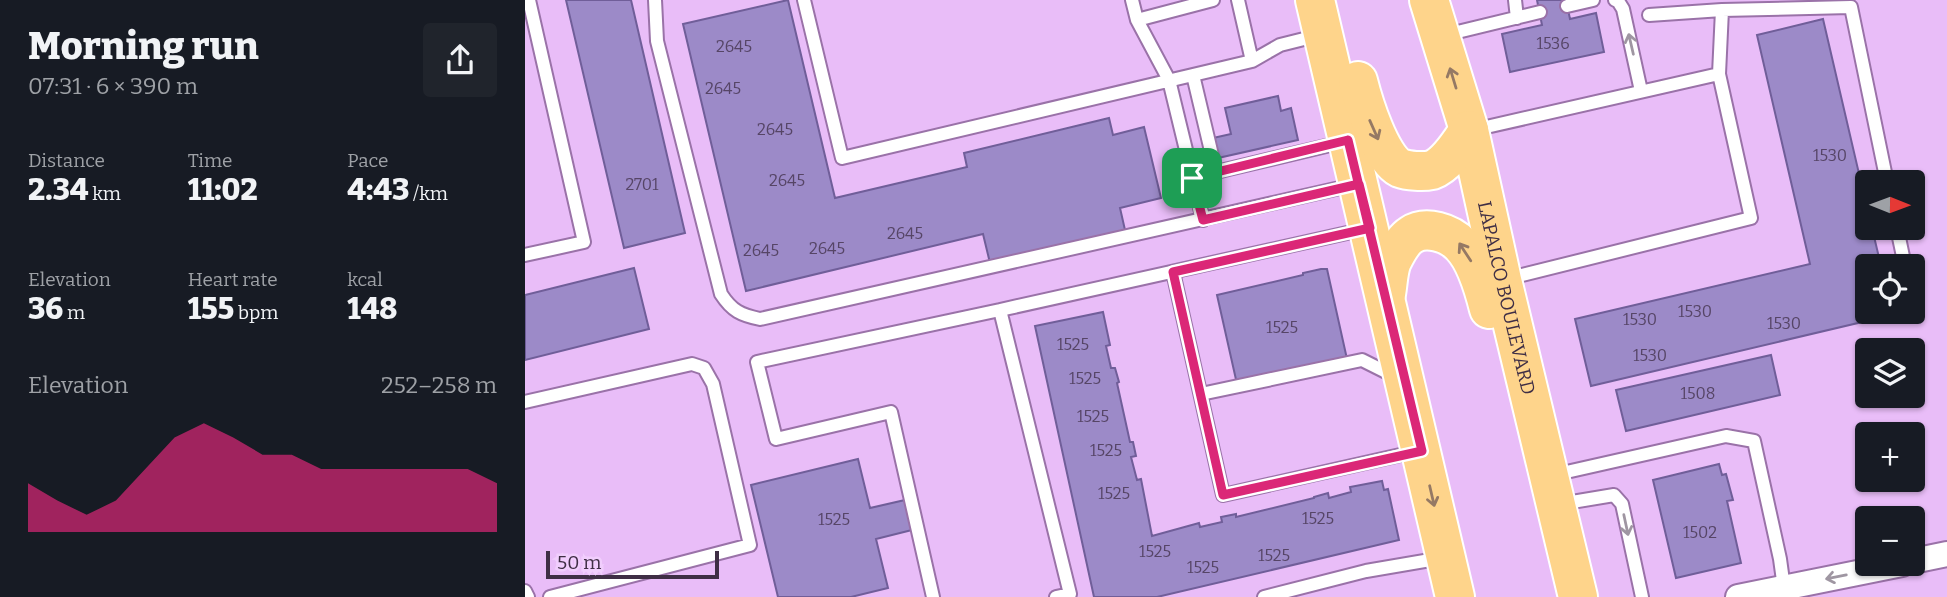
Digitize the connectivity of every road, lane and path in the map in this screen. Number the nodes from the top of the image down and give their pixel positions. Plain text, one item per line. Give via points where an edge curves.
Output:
1 (529, 0) edge
2 (655, 0) edge
3 (804, 0) edge
4 (1132, 0) edge
5 (1213, 0) edge
6 (1238, 0) edge
7 (1515, 0) edge
8 (1593, 0) edge
9 (1617, 0) edge
10 (1567, 6) dead end
11 (1432, 10) edge
12 (1722, 10) junction
13 (1321, 11) edge
14 (1540, 12) dead end
15 (1649, 15) dead end
16 (1517, 18) junction
17 (1137, 20) junction
18 (1252, 61) junction
19 (1719, 74) junction
20 (1193, 75) junction
21 (1168, 80) junction
22 (1641, 91) junction
23 (1469, 130) junction
24 (1348, 140) junction
25 (1885, 170) edge
26 (1216, 172) junction
27 (1192, 178) junction
28 (1359, 184) junction
29 (1203, 220) junction
30 (1370, 228) junction
31 (525, 255) edge
32 (1173, 272) junction
33 (1502, 280) junction
34 (1386, 297) junction
35 (1000, 310) junction
36 (1406, 381) junction
37 (1201, 394) junction
38 (525, 402) edge
39 (1537, 427) junction
40 (1422, 451) junction
41 (1553, 490) junction
42 (1947, 554) edge
43 (1446, 557) junction
44 (1925, 559) edge
45 (1855, 573) edge
46 (1784, 587) junction
47 (525, 591) edge
48 (528, 597) edge
49 (550, 597) edge
50 (933, 597) edge
51 (1056, 597) edge
52 (1264, 597) edge
53 (1455, 597) edge
54 (1578, 597) edge
55 (1642, 597) edge
56 (1738, 597) edge

1 - 31 lane via 584,242
2 - 29 lane via 657,41 721,294 728,306 743,315 760,319
3 - 21 lane via 842,158
4 - 17 lane
5 - 17 lane
6 - 18 lane
7 - 16 lane
8 - 10 lane
22 -> 9 lane via 1623,9
11 - 16 lane
23 -> 11 main road, LAPALCO BOULEVARD
12 - 15 lane
12 - 19 lane
12 - 25 lane via 1851,7
13 - 18 lane via 1280,46
13 -> 23 main road via 1341,18 1373,129 1398,167 1433,169
13 - 24 main road
14 - 16 lane
17 - 21 lane
18 - 20 lane
19 - 22 lane
19 - 33 lane via 1751,218
20 - 21 lane
20 - 26 lane
21 - 27 lane
22 - 23 lane
23 - 33 main road, LAPALCO BOULEVARD
24 - 26 lane
24 - 28 main road
26 - 27 lane
27 - 29 lane
28 - 29 lane
28 - 30 main road
30 - 32 lane
30 - 34 main road
32 - 35 lane
32 - 37 lane
33 - 39 main road, LAPALCO BOULEVARD
34 - 36 main road
39 -> 34 main road via 1505,373 1482,282 1463,246 1449,234 1431,230 1412,234 1392,262
35 - 50 lane via 757,362 776,439 891,412
35 - 51 lane via 1070,594
36 - 37 lane via 1362,360
36 - 40 main road
37 - 40 lane via 1223,495
38 - 49 lane via 692,365 704,368 713,384 750,544
39 - 41 main road, LAPALCO BOULEVARD
40 -> 43 main road
41 - 46 lane via 1726,436 1754,441
41 - 54 main road, LAPALCO BOULEVARD
41 -> 55 lane via 1614,495 1622,504
42 - 44 street
43 - 52 lane via 1366,570
43 - 53 main road
45 -> 46 street
46 - 56 street
47 - 48 lane

